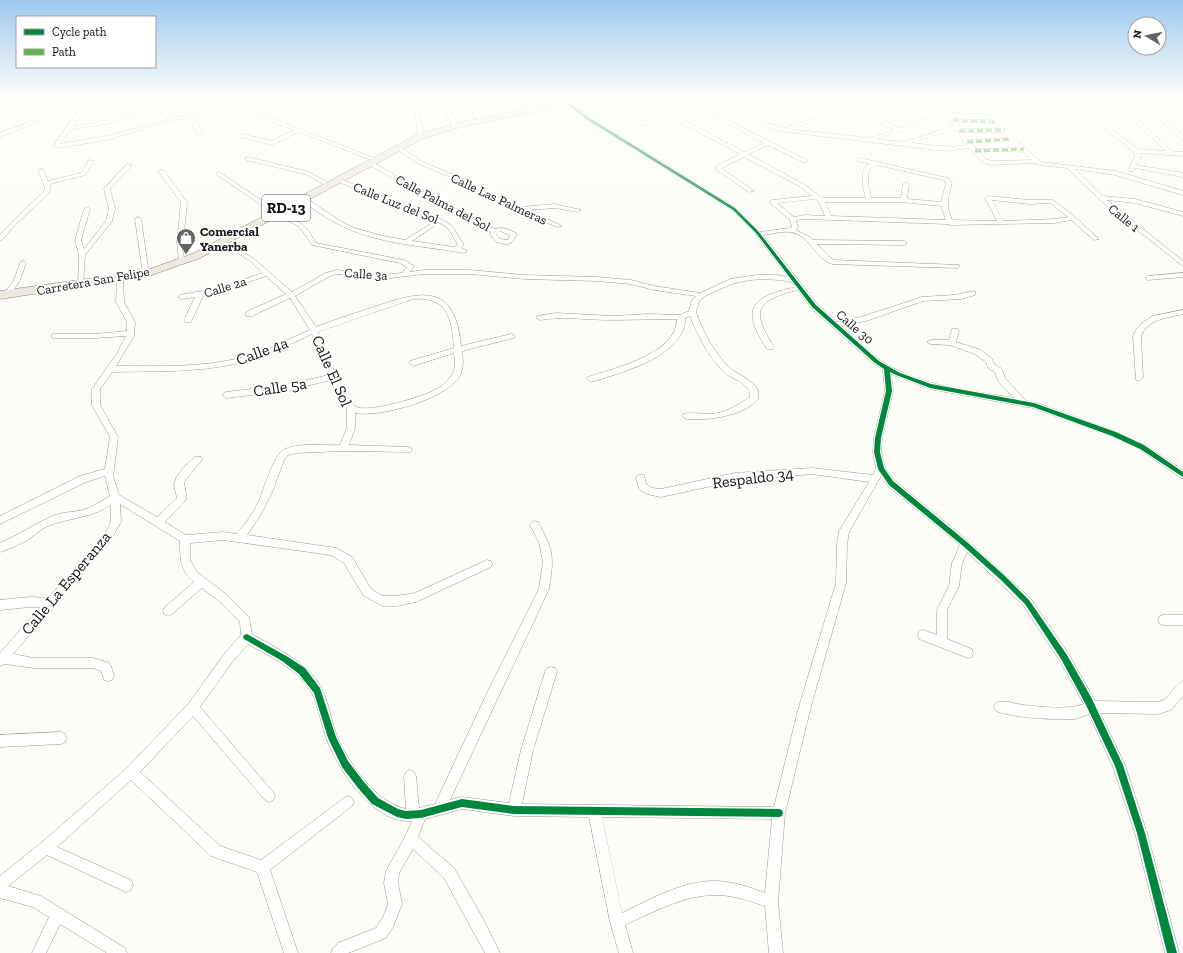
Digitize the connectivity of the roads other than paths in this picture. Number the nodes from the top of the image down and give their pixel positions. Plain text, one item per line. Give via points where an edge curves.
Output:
1 (59, 142) edge
2 (79, 142) edge
3 (329, 142) edge
4 (406, 142) edge
5 (627, 142) edge
6 (723, 142) edge
7 (880, 142) edge
8 (911, 142) edge
9 (985, 142) edge
10 (1015, 142) edge
11 (1126, 142) edge
12 (1160, 142) edge
13 (768, 143) joint
14 (969, 144) junction
15 (902, 145) junction
16 (397, 147) junction
17 (1024, 149) junction
18 (976, 151) junction
19 (1137, 151) junction
20 (1171, 153) junction
21 (744, 154) junction
22 (1183, 154) edge
23 (248, 159) dead end
24 (860, 160) dead end
25 (91, 161) dead end
26 (373, 161) junction
27 (805, 161) dead end
28 (1038, 162) junction
29 (875, 164) junction
30 (129, 165) dead end
31 (1069, 167) junction
32 (41, 170) dead end
33 (161, 171) dead end
34 (219, 174) dead end
35 (1183, 175) edge
36 (334, 182) junction
37 (46, 183) junction
38 (906, 184) dead end
39 (751, 191) dead end
40 (1183, 193) edge
41 (820, 198) junction
42 (1100, 198) junction
43 (304, 199) junction
44 (869, 200) junction
45 (901, 200) junction
46 (944, 204) junction
47 (87, 209) dead end
48 (521, 209) junction
49 (578, 210) dead end
50 (277, 213) junction
51 (1183, 214) edge
52 (829, 218) junction
53 (138, 219) dead end
54 (793, 219) junction
55 (1073, 219) junction
56 (950, 223) junction
57 (1001, 223) junction
58 (432, 225) dead end
59 (559, 226) dead end
60 (792, 230) junction
61 (495, 231) dead end
62 (759, 234) junction
63 (0, 239) edge
64 (1096, 239) dead end
65 (223, 242) junction
66 (407, 242) junction
67 (812, 242) junction
68 (904, 243) dead end
69 (456, 250) junction
70 (464, 251) dead end
71 (82, 255) junction
72 (182, 261) junction
73 (23, 263) dead end
74 (1183, 264) edge
75 (957, 266) dead end
76 (266, 273) junction
77 (146, 274) junction
78 (404, 275) junction
79 (1183, 275) edge
80 (120, 278) junction
81 (1148, 278) dead end
82 (793, 280) junction
83 (80, 285) junction
84 (799, 288) junction
85 (973, 293) dead end
86 (702, 294) junction
87 (4, 295) edge
88 (200, 295) junction
89 (291, 295) junction
90 (182, 298) dead end
91 (692, 312) junction
92 (1183, 312) edge
93 (249, 314) dead end
94 (681, 317) junction
95 (540, 318) dead end
96 (188, 320) dead end
97 (835, 325) junction
98 (314, 330) junction
99 (955, 331) dead end
100 (130, 333) junction
101 (55, 336) dead end
102 (511, 336) dead end
103 (932, 342) dead end
104 (952, 343) junction
105 (770, 347) dead end
106 (458, 349) junction
107 (413, 363) dead end
108 (887, 368) junction
109 (111, 369) junction
110 (334, 377) junction
111 (1139, 378) dead end
112 (591, 379) dead end
113 (226, 394) dead end
114 (1023, 403) junction
115 (350, 408) junction
116 (686, 416) dead end
117 (343, 448) junction
118 (408, 450) dead end
119 (198, 459) dead end
120 (881, 469) junction
121 (110, 471) junction
122 (1183, 475) edge
123 (641, 478) dead end
124 (874, 480) junction
125 (115, 497) junction
126 (0, 520) edge
127 (157, 523) junction
128 (535, 525) dead end
129 (238, 538) junction
130 (185, 540) junction
131 (965, 544) junction
132 (0, 548) edge
133 (487, 564) dead end
134 (202, 581) junction
135 (51, 603) junction
136 (0, 605) edge
137 (168, 611) dead end
138 (1163, 620) dead end
139 (1183, 620) edge
140 (923, 636) dead end
141 (247, 637) junction
142 (942, 642) junction
143 (968, 653) dead end
144 (1, 659) edge
145 (551, 672) dead end
146 (108, 676) dead end
147 (1183, 687) edge
148 (193, 707) junction
149 (1000, 707) dead end
150 (1092, 707) junction
151 (61, 738) dead end
152 (0, 741) edge
153 (131, 772) junction
154 (410, 776) dead end
155 (269, 796) dead end
156 (348, 802) dead end
157 (439, 809) junction
158 (514, 810) junction
159 (594, 811) junction
160 (779, 813) junction
161 (417, 814) junction
162 (412, 839) junction
163 (46, 848) junction
164 (262, 867) junction
165 (0, 884) edge
166 (126, 885) dead end
167 (0, 891) edge
168 (771, 902) junction
169 (58, 914) junction
170 (617, 922) junction
171 (39, 953) edge
172 (120, 953) edge
173 (292, 953) edge
174 (338, 953) edge
175 (493, 953) edge
176 (626, 953) edge
177 (776, 953) edge
178 (1172, 953) edge

1 - 2 street via 59,146
3 - 26 street, Calle Palma del Sol
4 - 16 main road, Carretera San Felipe / RD-13
5 - 62 street, Calle 30 via 721,200 743,217
6 - 21 street
7 - 15 street
8 - 15 street
9 - 14 street
10 - 17 street
11 - 19 street
12 - 20 street
13 - 21 street
13 - 27 street
14 - 15 street via 950,149
14 - 18 street
16 - 26 main road, Carretera San Felipe / RD-13
16 - 48 street, Calle Las Palmeras via 421,163
17 - 18 street
17 - 28 street
18 - 28 street via 983,160 991,163
19 - 20 street
19 - 35 street via 1138,156 1132,168
20 - 22 street
21 - 39 street via 720,164 718,169
21 - 41 street
23 - 36 street
24 - 29 street
25 - 37 street via 83,174
26 - 36 main road, Carretera San Felipe / RD-13
26 - 61 street, Calle Palma del Sol via 418,191
28 - 31 street
29 - 44 street via 866,171 865,182
29 - 46 street via 946,179 949,183
30 - 71 street via 107,188 112,208 110,221
31 - 40 street via 1116,173
31 - 42 street, Calle 1
32 - 37 street
33 - 72 street via 184,202 180,243
34 - 50 street
36 - 43 main road, Carretera San Felipe / RD-13
36 - 69 street, Calle Luz del Sol via 439,220 450,227 461,245
37 - 63 street via 47,192
38 - 45 street via 904,199
41 - 44 street
41 - 52 street
41 - 54 street via 772,201
42 - 51 street via 1135,202
42 - 74 street, Calle 1
43 - 50 main road, Carretera San Felipe / RD-13
43 - 66 street via 340,224 376,236
44 - 45 street
45 - 46 street
46 - 56 street
47 - 71 street via 78,240
48 - 49 street via 555,206
48 - 59 street, Calle Las Palmeras
50 - 65 main road, Carretera San Felipe / RD-13
50 - 78 street via 300,225 314,244 409,264 410,268
52 - 54 street
52 - 56 street
53 - 77 street
54 - 60 street via 795,227
55 - 57 street
55 - 57 street via 1051,201 1029,202 988,198
55 - 64 street
56 - 57 street
58 - 66 street
60 - 62 street
60 - 67 street
62 - 82 street, Calle 30
65 - 72 main road, Carretera San Felipe / RD-13
65 - 76 street, Calle El Sol via 251,259
66 - 69 street
67 - 68 street
67 - 75 street via 827,260 832,262
69 - 70 street
71 - 83 street
72 - 77 main road, Carretera San Felipe / RD-13
73 - 87 street via 17,280
76 - 88 street, Calle 2a
76 - 89 street, Calle El Sol
77 - 80 main road, Carretera San Felipe / RD-13
78 - 86 street, Calle 3a via 434,272 631,282 654,288
78 - 89 street, Calle 3a via 382,277 337,272 328,274
79 - 81 street
80 - 83 main road, Carretera San Felipe / RD-13
80 - 100 street via 120,302 131,322
82 - 84 street, Calle 30
82 - 86 street via 764,277 730,281
83 - 87 main road, Carretera San Felipe / RD-13
84 - 97 street, Calle 30
84 - 105 street via 775,294 757,308 755,320 758,329
85 - 97 street via 957,298 922,299 863,319
86 - 91 street via 696,300
88 - 90 street, Calle 2a
88 - 96 street
89 - 93 street, Calle 3a
89 - 98 street, Calle El Sol
91 - 94 street
91 - 116 street via 714,355 730,372 746,382 754,390 755,395 754,399 726,413 710,417
92 - 111 street via 1151,320 1138,332
94 - 95 street via 598,318 556,315
94 - 112 street via 681,327 662,350 650,358
97 - 108 street, Calle 30
98 - 106 street, Calle 4a via 414,297 434,298 446,304 451,310
98 - 109 street, Calle 4a via 268,351 224,364
98 - 110 street, Calle El Sol
99 - 104 street
100 - 101 street
100 - 109 street, Calle La Esperanza
102 - 106 street
103 - 104 street
104 - 114 street via 978,352 989,361
106 - 107 street
106 - 115 street via 457,376 439,391 381,409 366,411
108 - 114 street, Calle 30 via 930,386
108 - 120 street via 889,391 877,452
109 - 121 street, Calle La Esperanza via 96,389 96,405 114,437
110 - 113 street, Calle 5a via 285,388
110 - 115 street, Calle El Sol via 340,393
114 - 122 street, Calle 30 via 1114,434 1142,447
115 - 117 street, Calle El Sol via 351,428
117 - 118 street
117 - 129 street via 293,449 285,452 258,510 245,533
119 - 127 street via 181,477 181,500
120 - 124 street
120 - 131 street via 891,483
121 - 125 street, Calle La Esperanza
121 - 126 street via 83,479
123 - 124 street, Respaldo 34 via 642,486 650,492 661,493 735,477 812,470
124 - 160 street via 844,531 841,541 841,583 804,710
125 - 127 street via 137,508
125 - 132 street via 99,508 83,514 61,517 41,525 22,538
125 - 135 street, Calle La Esperanza via 116,522 106,540
127 - 130 street
128 - 157 street via 544,542 548,562 544,589
129 - 130 street via 223,536
129 - 133 street via 333,551 348,560 367,592 382,601 416,597
130 - 134 street via 185,561 194,575
131 - 142 street via 957,563 954,586 942,610
131 - 150 street via 1027,602 1064,657
134 - 137 street
134 - 141 street via 244,620
135 - 136 street
135 - 144 street, Calle La Esperanza
138 - 139 street
140 - 142 street
141 - 148 street via 229,657
141 - 161 street via 302,672 317,691 332,738 345,764 370,796 397,813
142 - 143 street
144 - 146 street via 34,663 93,663 106,667
145 - 158 street via 527,750
147 - 150 street via 1167,706 1158,708
148 - 153 street
148 - 155 street
149 - 150 street via 1023,711 1075,713
150 - 178 street via 1119,765
151 - 152 street
153 - 163 street
153 - 164 street via 216,851
154 - 161 street
156 - 164 street
157 - 158 street via 462,803
157 - 161 street
158 - 159 street
159 - 160 street
159 - 170 street
160 - 168 street
161 - 162 street
162 - 174 street via 393,871 391,883 395,904 381,933 343,948
162 - 175 street via 449,874
163 - 165 street
163 - 166 street
164 - 173 street
167 - 169 street via 36,901
168 - 170 street via 743,892 716,888 689,892
168 - 177 street
169 - 171 street
169 - 172 street
170 - 176 street

